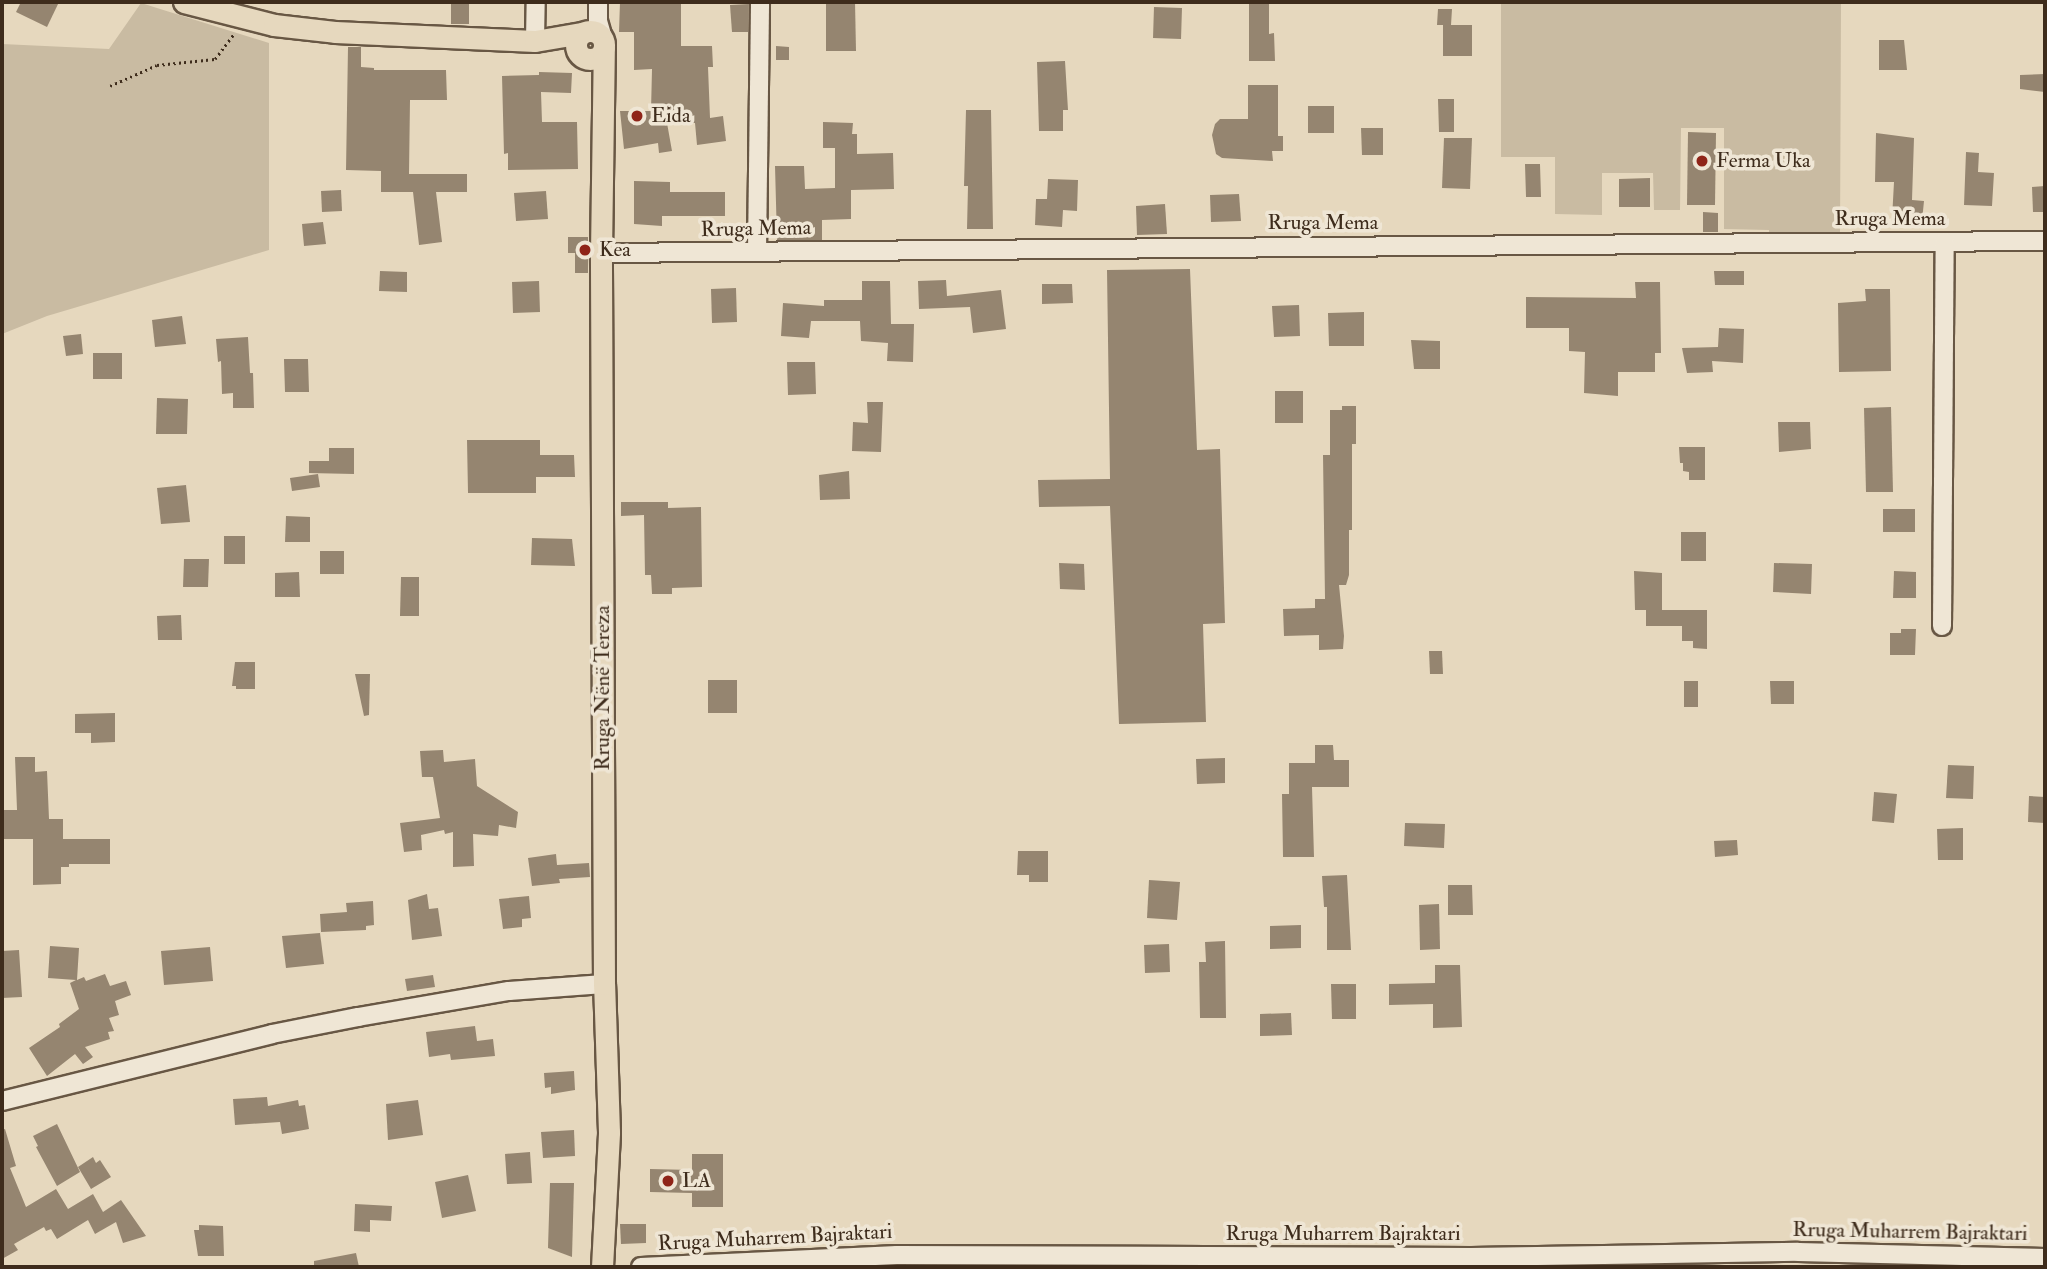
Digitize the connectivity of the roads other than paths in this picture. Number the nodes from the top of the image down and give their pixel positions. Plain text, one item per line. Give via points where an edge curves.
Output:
1 (184, 2) edge
2 (536, 2) edge
3 (598, 2) edge
4 (760, 2) edge
5 (591, 40) junction
6 (535, 41) junction
7 (2045, 241) edge
8 (1945, 242) junction
9 (757, 252) junction
10 (601, 253) junction
11 (1942, 626) dead end
12 (604, 984) junction
13 (2, 1101) edge
14 (2045, 1258) edge
15 (602, 1267) edge
16 (641, 1267) edge

1 - 6 main road via 240,18 335,32
2 - 6 street
3 - 5 street
4 - 9 street
5 - 6 main road
5 - 10 main road, Rruga Nënë Tereza via 602,110
7 - 8 street, Rruga Mema
8 - 9 street, Rruga Mema
8 - 11 street
9 - 10 street, Rruga Mema
10 - 12 main road, Rruga Nënë Tereza
12 - 13 street via 509,991 383,1012 272,1034
12 - 15 main road, Rruga Nënë Tereza via 609,1132
14 - 16 street, Rruga Muharrem Bajraktari via 1798,1252 1471,1257 897,1255

